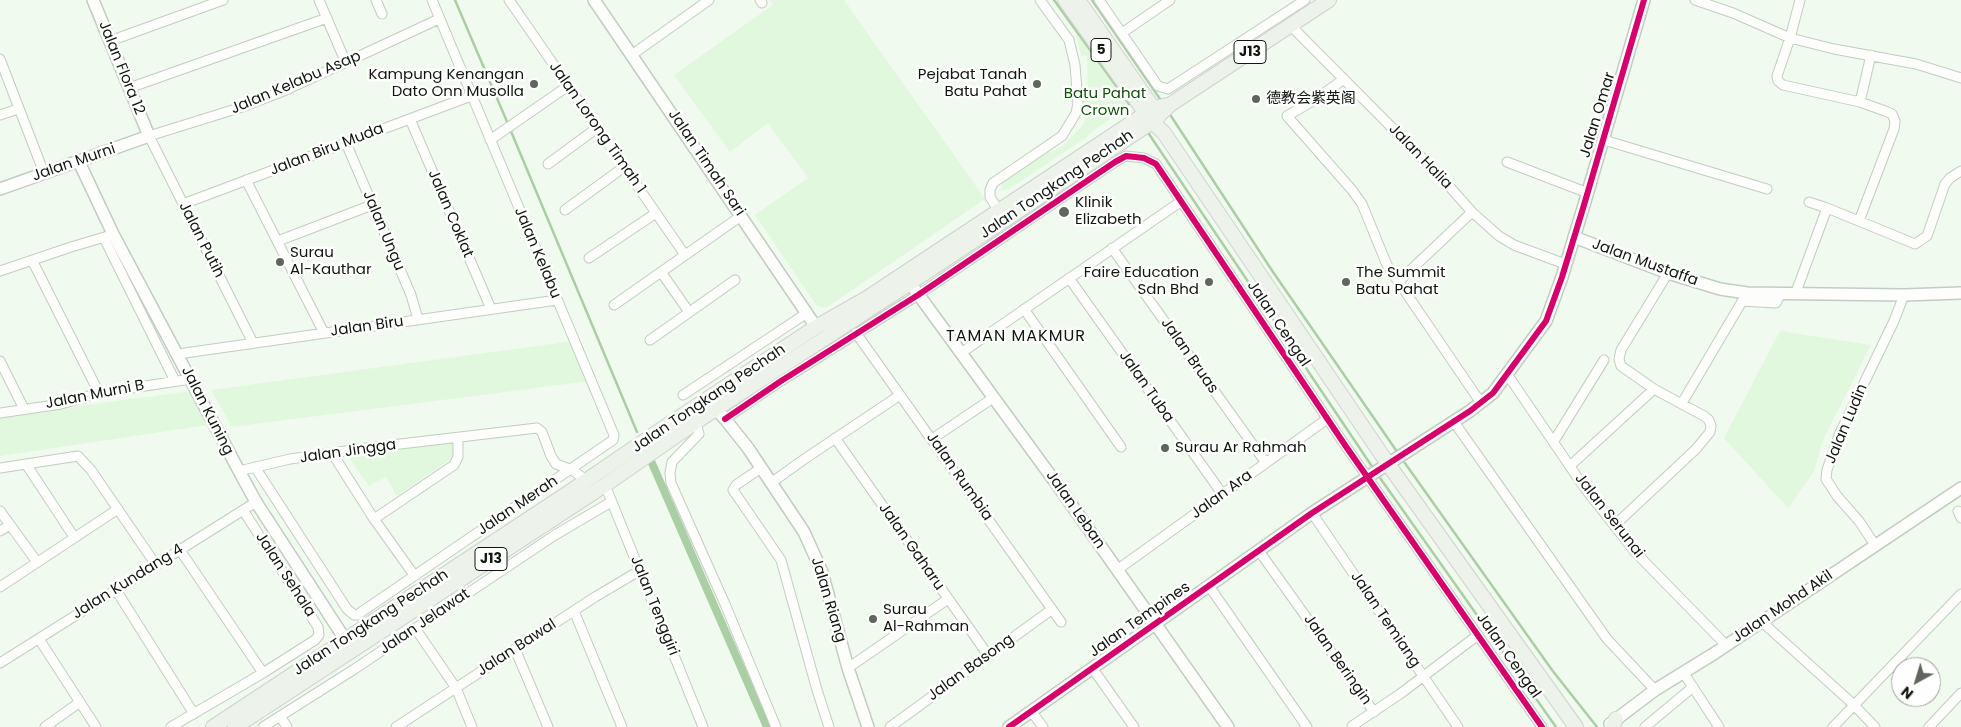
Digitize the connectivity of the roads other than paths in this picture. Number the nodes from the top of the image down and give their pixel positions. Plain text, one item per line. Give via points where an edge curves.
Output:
1 (93, 0) edge
2 (224, 0) edge
3 (319, 0) edge
4 (376, 0) edge
5 (432, 0) edge
6 (509, 0) edge
7 (594, 0) edge
8 (709, 0) edge
9 (1040, 0) edge
10 (1065, 0) edge
11 (1078, 0) edge
12 (1099, 0) edge
13 (1170, 0) edge
14 (1304, 0) edge
15 (1329, 0) edge
16 (1644, 0) edge
17 (1695, 0) edge
18 (1800, 0) edge
19 (382, 14) dead end
20 (327, 18) junction
21 (439, 19) junction
22 (1291, 26) junction
23 (1122, 34) junction
24 (1790, 38) junction
25 (110, 41) junction
26 (632, 54) junction
27 (1871, 55) junction
28 (0, 59) edge
29 (346, 63) junction
30 (1961, 78) edge
31 (1344, 79) junction
32 (568, 86) junction
33 (129, 88) junction
34 (471, 96) junction
35 (1136, 101) junction
36 (1860, 102) junction
37 (18, 109) junction
38 (0, 115) edge
39 (1153, 115) junction
40 (410, 119) junction
41 (598, 128) junction
42 (149, 136) junction
43 (490, 140) junction
44 (1604, 140) junction
45 (346, 143) junction
46 (1088, 152) junction
47 (79, 162) junction
48 (1507, 162) dead end
49 (548, 164) dead end
50 (624, 167) junction
51 (1961, 171) edge
52 (44, 172) junction
53 (246, 180) junction
54 (0, 189) edge
55 (1766, 189) dead end
56 (1588, 194) junction
57 (1180, 202) junction
58 (1809, 202) dead end
59 (183, 204) junction
60 (372, 205) junction
61 (1827, 208) junction
62 (565, 210) dead end
63 (999, 211) junction
64 (1472, 212) junction
65 (656, 213) junction
66 (741, 216) junction
67 (1859, 221) junction
68 (108, 236) junction
69 (1574, 237) junction
70 (278, 241) junction
71 (1112, 248) junction
72 (685, 255) junction
73 (589, 258) dead end
74 (32, 260) junction
75 (1564, 264) junction
76 (0, 271) edge
77 (661, 272) junction
78 (1668, 273) junction
79 (1069, 278) junction
80 (735, 280) dead end
81 (1399, 281) junction
82 (914, 289) junction
83 (1796, 292) junction
84 (1961, 293) edge
85 (1904, 295) junction
86 (1744, 297) junction
87 (557, 300) junction
88 (864, 300) junction
89 (614, 305) dead end
90 (491, 309) junction
91 (1024, 309) junction
92 (689, 312) junction
93 (807, 313) junction
94 (418, 320) junction
95 (816, 327) junction
96 (854, 327) junction
97 (324, 333) junction
98 (650, 340) dead end
99 (254, 343) junction
100 (961, 353) junction
101 (178, 354) junction
102 (795, 357) junction
103 (1604, 360) dead end
104 (0, 361) edge
105 (1506, 374) junction
106 (191, 379) junction
107 (175, 382) junction
108 (1654, 389) junction
109 (99, 393) junction
110 (683, 395) dead end
111 (900, 395) junction
112 (993, 398) junction
113 (1481, 403) junction
114 (1682, 403) junction
115 (696, 406) junction
116 (24, 409) junction
117 (0, 413) edge
118 (721, 414) junction
119 (1327, 419) junction
120 (696, 422) junction
121 (1454, 422) junction
122 (669, 432) junction
123 (458, 438) junction
124 (835, 438) junction
125 (932, 439) junction
126 (1554, 441) junction
127 (1121, 447) dead end
128 (332, 453) junction
129 (626, 462) junction
130 (1266, 463) junction
131 (26, 464) junction
132 (1386, 465) junction
133 (1571, 465) junction
134 (255, 467) junction
135 (0, 468) edge
136 (761, 468) junction
137 (572, 470) junction
138 (239, 471) junction
139 (586, 480) junction
140 (771, 483) junction
141 (605, 485) junction
142 (1961, 488) edge
143 (1224, 495) junction
144 (256, 502) junction
145 (612, 502) junction
146 (118, 509) junction
147 (0, 510) edge
148 (243, 510) junction
149 (1312, 513) junction
150 (374, 519) junction
151 (10, 525) junction
152 (1615, 525) junction
153 (0, 531) edge
154 (74, 537) junction
155 (1875, 545) junction
156 (180, 550) junction
157 (1259, 551) junction
158 (37, 562) junction
159 (156, 565) junction
160 (1117, 570) junction
161 (639, 571) junction
162 (414, 575) junction
163 (1209, 586) junction
164 (0, 587) edge
165 (116, 590) junction
166 (1961, 594) edge
167 (948, 599) junction
168 (1051, 610) junction
169 (574, 611) junction
170 (1061, 622) dead end
171 (1761, 622) junction
172 (1155, 624) junction
173 (415, 628) junction
174 (1478, 635) junction
175 (39, 639) junction
176 (1726, 645) junction
177 (349, 646) junction
178 (515, 649) junction
179 (988, 655) junction
180 (0, 663) edge
181 (848, 668) junction
182 (1093, 669) junction
183 (1683, 672) junction
184 (263, 673) junction
185 (1424, 676) junction
186 (1693, 687) junction
187 (456, 688) junction
188 (1655, 690) junction
189 (1961, 692) edge
190 (80, 702) junction
191 (1854, 704) junction
192 (1031, 711) junction
193 (1374, 712) junction
194 (194, 714) junction
195 (280, 716) junction
196 (1612, 724) edge
197 (1352, 726) edge
198 (45, 727) edge
199 (96, 727) edge
200 (171, 727) edge
201 (213, 727) edge
202 (236, 727) edge
203 (264, 727) edge
204 (287, 727) edge
205 (396, 727) edge
206 (472, 727) edge
207 (548, 727) edge
208 (622, 727) edge
209 (703, 727) edge
210 (776, 727) edge
211 (829, 727) edge
212 (868, 727) edge
213 (890, 727) edge
214 (1008, 727) edge
215 (1043, 727) edge
216 (1134, 727) edge
217 (1228, 727) edge
218 (1307, 727) edge
219 (1458, 727) edge
220 (1542, 727) edge
221 (1576, 727) edge
222 (1644, 727) edge
223 (1719, 727) edge
224 (1833, 727) edge
225 (1875, 727) edge
226 (1929, 727) edge

1 - 25 street, Jalan Flora 12
2 - 25 street
3 - 20 street
4 - 19 street
5 - 21 street, Jalan Kelabu
6 - 32 street, Jalan Lorong Timah 1
7 - 26 street, Jalan Timah Sari
8 - 26 street
9 - 63 street via 1069,40 1078,103 1076,113 1062,136 993,183 990,197
10 - 35 main road, 5
11 - 39 main road, 5
12 - 23 street
13 - 23 street
14 - 23 street via 1168,89 1158,86
15 - 22 main road, J13
16 - 44 street, Jalan Omar
17 - 24 street
18 - 24 street
20 - 29 street
20 - 33 street
21 - 29 street, Jalan Kelabu Asap
21 - 34 street, Jalan Kelabu
22 - 31 street, Jalan Halia
22 - 39 main road, Jalan Tongkang Pechah / J13
24 - 27 street
24 - 36 street via 1778,81 1783,85
25 - 33 street, Jalan Flora 12
26 - 66 street, Jalan Timah Sari
27 - 30 street
27 - 36 street
28 - 37 street
29 - 42 street, Jalan Kelabu Asap via 242,107
31 - 64 street, Jalan Halia
31 - 81 street via 1286,116 1362,204 1383,256
32 - 41 street, Jalan Lorong Timah 1
32 - 43 street
33 - 42 street, Jalan Flora 12
34 - 40 street, Jalan Biru Muda
34 - 43 street, Jalan Kelabu
35 - 39 main road, 5
35 - 46 main road via 1129,116
36 - 67 street via 1885,110 1896,121
37 - 38 street
37 - 52 street
39 - 46 main road, Jalan Tongkang Pechah / J13
39 - 82 main road, Jalan Tongkang Pechah / J13
39 - 132 main road, 5
40 - 45 street, Jalan Biru Muda
40 - 90 street, Jalan Coklat
41 - 49 street
41 - 50 street, Jalan Lorong Timah 1
42 - 47 street, Jalan Murni
42 - 59 street, Jalan Putih
43 - 87 street, Jalan Kelabu
44 - 55 street
44 - 56 street, Jalan Omar
45 - 53 street, Jalan Biru Muda
45 - 60 street, Jalan Ungu
46 - 63 main road, Jalan Tongkang Pechah / J13
47 - 52 street, Jalan Murni
47 - 68 street, Jalan Kuning
48 - 56 street
50 - 62 street
50 - 65 street, Jalan Lorong Timah 1
51 - 67 street via 1945,184 1927,236 1915,244
52 - 54 street, Jalan Murni
53 - 59 street, Jalan Biru Muda
53 - 70 street
56 - 69 street, Jalan Omar
57 - 71 street
57 - 82 street, Jalan Cengal via 1156,164 1144,158 1126,156 1004,236
57 - 119 street, Jalan Cengal
58 - 61 street
59 - 99 street, Jalan Putih
60 - 70 street
60 - 94 street, Jalan Ungu via 411,295
61 - 67 street
61 - 83 street
63 - 88 main road, Jalan Tongkang Pechah / J13
64 - 75 street, Jalan Halia via 1506,241
64 - 81 street
65 - 72 street, Jalan Lorong Timah 1
65 - 73 street
66 - 72 street
66 - 93 street, Jalan Timah Sari
68 - 74 street
68 - 101 street, Jalan Kuning
68 - 107 street
69 - 75 street, Jalan Mustaffa
69 - 78 street, Jalan Mustaffa
70 - 97 street
71 - 79 street
71 - 130 street, Jalan Bruas
72 - 77 street
74 - 76 street
74 - 109 street
75 - 105 street, Jalan Mustaffa via 1546,321
77 - 89 street
77 - 92 street
78 - 86 street, Jalan Mustaffa
78 - 108 street via 1618,359 1621,366
79 - 91 street
79 - 143 street, Jalan Tuba
80 - 92 street
81 - 113 street
82 - 88 main road via 901,281 873,300
82 - 96 main road, Jalan Tongkang Pechah / J13
82 - 100 street, Jalan Leban
83 - 85 street, Jalan Mustaffa
83 - 86 street, Jalan Mustaffa
84 - 85 street, Jalan Mustaffa
85 - 155 street, Jalan Ludin via 1839,435 1826,479
86 - 114 street
87 - 90 street, Jalan Biru
87 - 137 street, Jalan Kelabu via 614,435 608,445
88 - 95 main road, Jalan Tongkang Pechah / J13
90 - 94 street, Jalan Biru
91 - 100 street
91 - 127 street
92 - 98 street
93 - 95 street, Jalan Timah Sari
93 - 110 street
94 - 97 street, Jalan Biru
95 - 96 main road via 824,329 840,321
95 - 102 main road via 815,335
95 - 115 main road, Jalan Tongkang Pechah / J13
96 - 102 main road, Jalan Tongkang Pechah / J13
96 - 111 street, Jalan Rumbia
96 - 118 street
97 - 99 street, Jalan Biru
99 - 101 street, Jalan Biru
100 - 112 street, Jalan Leban
101 - 106 street, Jalan Kuning
102 - 118 main road, Jalan Tongkang Pechah / J13
103 - 126 street
104 - 116 street
105 - 113 street, Jalan Mustaffa
105 - 126 street, Jalan Serunai
106 - 107 street, Jalan Murni B
106 - 138 street, Jalan Kuning
107 - 109 street, Jalan Murni B
108 - 114 street
108 - 133 street
109 - 116 street, Jalan Murni B via 61,404
111 - 124 street
111 - 125 street, Jalan Rumbia
112 - 125 street
112 - 160 street, Jalan Leban
113 - 121 street, Jalan Mustaffa
114 - 152 street via 1709,420 1710,432
115 - 118 street via 710,407
115 - 122 main road, Jalan Tongkang Pechah / J13
116 - 117 street, Jalan Murni B
118 - 120 main road, Jalan Tongkang Pechah / J13
118 - 136 street, Jalan Riang
119 - 130 street, Jalan Ara
119 - 132 street, Jalan Cengal
120 - 122 main road, Jalan Tongkang Pechah / J13
120 - 210 street via 700,434 672,462 671,483
121 - 132 street, Jalan Mustaffa
121 - 188 street via 1607,639
122 - 129 main road, Jalan Tongkang Pechah / J13
123 - 128 street, Jalan Jingga
123 - 137 street, Jalan Jingga via 537,428 542,432 556,464
123 - 150 street via 458,457 454,465
124 - 140 street
124 - 167 street, Jalan Gaharu
125 - 168 street, Jalan Rumbia
126 - 133 street, Jalan Serunai
128 - 134 street, Jalan Jingga
128 - 150 street
129 - 139 main road, Jalan Tongkang Pechah / J13
129 - 141 main road, Jalan Tongkang Pechah / J13
130 - 143 street, Jalan Ara
131 - 135 street
131 - 146 street via 78,456
131 - 154 street
132 - 149 street, Jalan Mustaffa
132 - 174 street, Jalan Cengal
132 - 221 main road, 5
133 - 152 street, Jalan Serunai via 1584,487
134 - 138 street, Jalan Jingga
134 - 162 street, Jalan Merah via 351,613 357,615 362,612
136 - 140 street, Jalan Riang
136 - 211 street via 733,490 781,560
137 - 139 street
137 - 162 street, Jalan Merah
138 - 144 street, Jalan Kuning
139 - 177 main road, Jalan Tongkang Pechah / J13
140 - 181 street, Jalan Riang via 804,532 822,572
141 - 145 street, Jalan Tenggiri
141 - 177 main road, Jalan Tongkang Pechah / J13
142 - 155 street, Jalan Mohd Akil
143 - 160 street, Jalan Ara
144 - 148 street, Jalan Kundang 4
144 - 177 street, Jalan Kuning
145 - 161 street, Jalan Tenggiri
145 - 173 street, Jalan Jelawat via 555,535
146 - 154 street
146 - 159 street
147 - 151 street
148 - 156 street, Jalan Kundang 4
148 - 184 street, Jalan Sehala via 318,627 319,635
149 - 157 street, Jalan Tempines
149 - 185 street, Jalan Temiang
150 - 162 street
151 - 153 street
151 - 158 street
152 - 176 street, Jalan Serunai via 1641,558
154 - 158 street
155 - 171 street, Jalan Mohd Akil
156 - 159 street, Jalan Kundang 4
156 - 184 street
157 - 163 street, Jalan Tempines
157 - 193 street, Jalan Beringin
158 - 164 street
159 - 165 street, Jalan Kundang 4
160 - 172 street, Jalan Leban
161 - 169 street, Jalan Bawal
161 - 209 street, Jalan Tenggiri
163 - 172 street, Jalan Tempines
163 - 218 street
165 - 175 street, Jalan Kundang 4
165 - 194 street
166 - 191 street
167 - 179 street, Jalan Gaharu
167 - 181 street
168 - 170 street, Jalan Rumbia
168 - 179 street, Jalan Basong
169 - 178 street, Jalan Bawal
169 - 208 street
171 - 176 street, Jalan Mohd Akil
171 - 191 street
172 - 182 street, Jalan Tempines
172 - 217 street, Jalan Leban
173 - 187 street
173 - 195 street, Jalan Jelawat
174 - 185 street, Jalan Beringin
174 - 220 street, Jalan Cengal
175 - 180 street, Jalan Kundang 4
175 - 190 street
176 - 183 street, Jalan Mohd Akil
177 - 201 main road, Jalan Tongkang Pechah / J13
177 - 202 main road, Jalan Tongkang Pechah / J13
178 - 187 street, Jalan Bawal
178 - 207 street
179 - 213 street, Jalan Basong
181 - 212 street, Jalan Riang
182 - 192 street, Jalan Tempines
182 - 216 street
183 - 186 street
183 - 188 street, Jalan Mohd Akil
184 - 194 street
185 - 193 street, Jalan Beringin
185 - 219 street, Jalan Temiang
186 - 222 street
186 - 223 street
187 - 205 street, Jalan Bawal
187 - 206 street
188 - 196 street, Jalan Mohd Akil
189 - 226 street
190 - 198 street
190 - 199 street
191 - 224 street
191 - 225 street
192 - 214 street, Jalan Tempines
192 - 215 street
193 - 197 street
194 - 200 street
195 - 203 street, Jalan Jelawat
195 - 204 street

